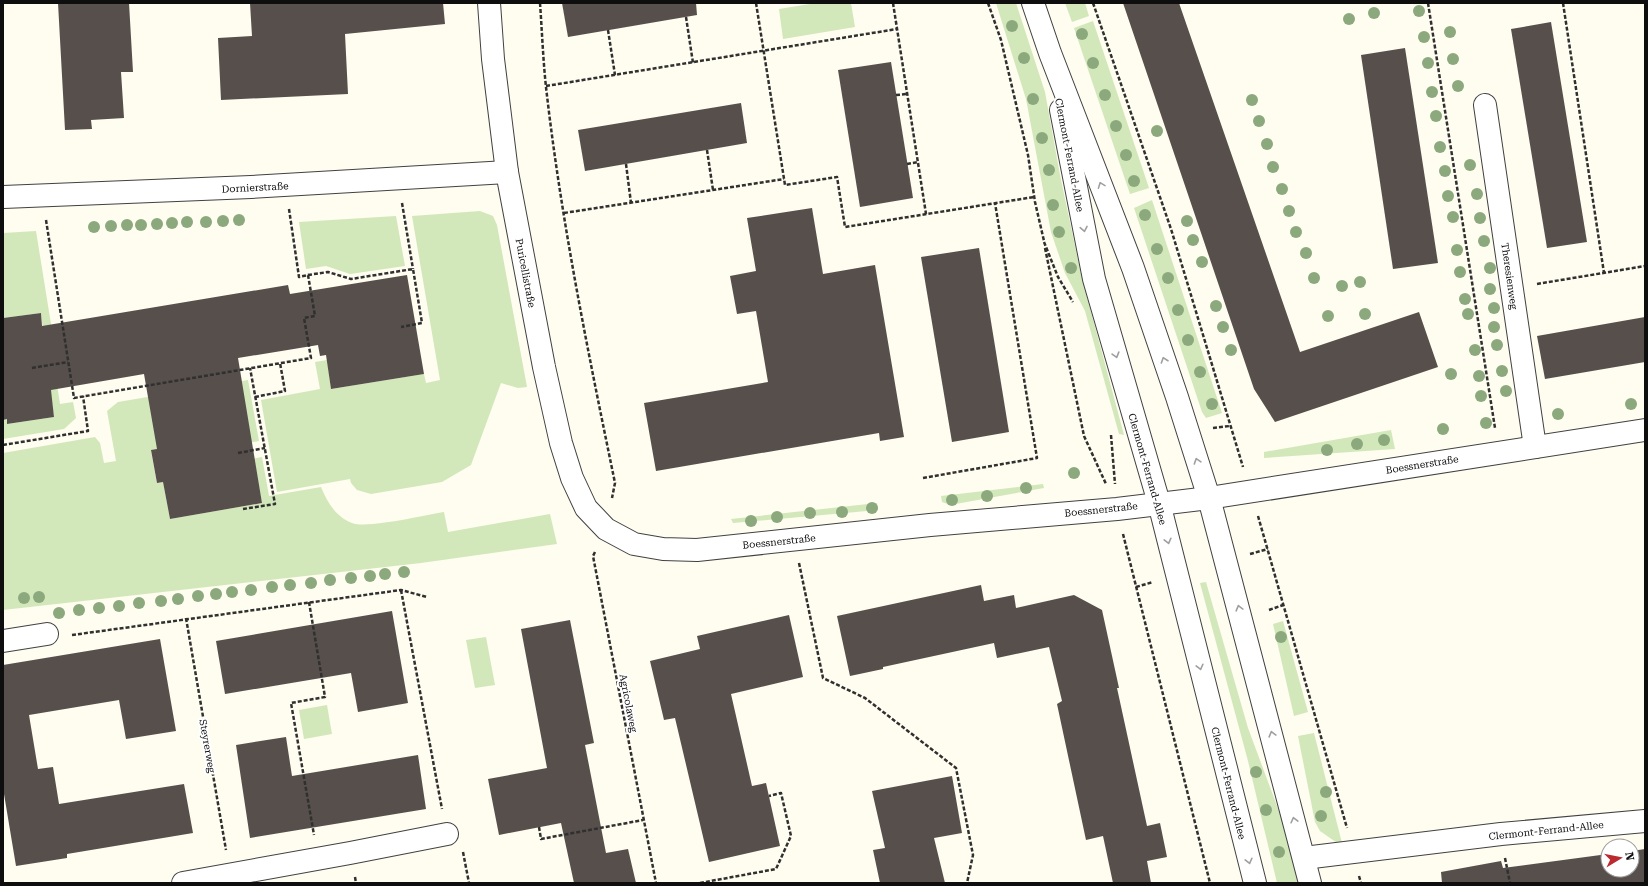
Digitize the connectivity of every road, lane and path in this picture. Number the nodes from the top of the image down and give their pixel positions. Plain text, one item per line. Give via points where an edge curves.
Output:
1 (489, 3) edge
2 (540, 3) edge
3 (756, 3) edge
4 (893, 3) edge
5 (988, 3) edge
6 (1033, 3) edge
7 (1093, 3) edge
8 (1428, 3) edge
9 (1563, 3) edge
10 (686, 17) dead end
11 (897, 29) junction
12 (608, 30) dead end
13 (764, 52) junction
14 (1050, 53) junction
15 (693, 62) junction
16 (615, 75) junction
17 (546, 86) junction
18 (907, 94) junction
19 (896, 95) dead end
20 (1485, 105) dead end
21 (707, 150) dead end
22 (918, 162) junction
23 (626, 164) dead end
24 (907, 164) dead end
25 (507, 172) junction
26 (784, 179) junction
27 (286, 185) junction
28 (713, 190) junction
29 (42, 195) junction
30 (3, 197) edge
31 (1034, 197) junction
32 (631, 203) junction
33 (995, 203) junction
34 (564, 214) junction
35 (926, 214) junction
36 (404, 216) dead end
37 (1044, 242) junction
38 (1645, 266) edge
39 (413, 270) junction
40 (1604, 273) junction
41 (308, 275) junction
42 (1512, 288) junction
43 (1073, 303) dead end
44 (401, 326) dead end
45 (68, 362) junction
46 (280, 363) junction
47 (32, 368) dead end
48 (250, 368) junction
49 (82, 396) junction
50 (255, 397) junction
51 (1645, 430) edge
52 (1111, 432) dead end
53 (3, 445) edge
54 (1535, 447) junction
55 (265, 448) junction
56 (238, 453) dead end
57 (1499, 453) junction
58 (923, 478) dead end
59 (1251, 491) junction
60 (1209, 498) junction
61 (1159, 503) junction
62 (243, 509) dead end
63 (1117, 509) junction
64 (606, 529) junction
65 (794, 540) junction
66 (401, 590) junction
67 (427, 597) dead end
68 (309, 602) junction
69 (1283, 605) junction
70 (1269, 610) dead end
71 (186, 618) junction
72 (47, 634) joint
73 (3, 641) edge
74 (769, 796) dead end
75 (643, 820) junction
76 (1645, 821) edge
77 (539, 828) dead end
78 (447, 834) joint
79 (1354, 852) junction
80 (1304, 858) junction
81 (318, 859) junction
82 (230, 875) junction
83 (183, 883) edge
84 (656, 883) edge
85 (700, 883) edge
86 (967, 883) edge
87 (1210, 883) edge
88 (1254, 883) edge
89 (1310, 883) edge
90 (1361, 883) edge

1 - 25 street, Puricellistraße
2 - 17 path, Agricolaweg
3 - 13 path
4 - 11 path
5 - 31 path via 1001,40 1027,147
6 - 14 street, Clermont-Ferrand-Allee
7 - 59 path via 1171,229
8 - 57 path
9 - 40 path
10 - 15 path
11 - 13 path
11 - 18 path
12 - 16 path
13 - 15 path
13 - 26 path
60 -> 14 street, Clermont-Ferrand-Allee via 1133,268
14 -> 61 street, Clermont-Ferrand-Allee via 1094,279
15 - 16 path
16 - 17 path
17 - 34 path, Agricolaweg
18 - 19 path
18 - 22 path
20 - 42 street, Theresienweg
21 - 28 path
22 - 24 path
22 - 35 path
23 - 32 path
25 - 27 street, Dornierstraße
25 - 64 street, Puricellistraße via 561,443 572,478 586,508
26 - 28 path
26 - 35 path via 785,185 837,177 845,227
27 - 29 street, Dornierstraße
27 - 41 path via 300,277
28 - 32 path
29 - 30 street, Dornierstraße
29 - 45 path
31 - 33 path
31 - 37 path
32 - 34 path
33 - 35 path
33 - 58 path via 1037,458
34 - 64 path, Agricolaweg via 580,311 615,483
36 - 39 path
37 - 43 path via 1058,277
37 - 63 path via 1084,436
38 - 40 path
39 - 41 path via 351,279 328,272
39 - 44 path via 422,323
40 - 42 path
41 - 46 path via 315,316 304,318 311,358
42 - 54 street, Theresienweg
45 - 47 path
45 - 49 path via 74,398
46 - 48 path
46 - 50 path via 285,391
48 - 49 path
48 - 50 path
49 - 53 path via 88,431
50 - 55 path
51 - 54 street, Boessnerstraße
52 - 63 path
54 - 57 street, Boessnerstraße
55 - 56 path
55 - 62 path via 275,504
57 - 59 street, Boessnerstraße
59 - 60 street, Boessnerstraße
59 - 69 path
60 - 61 street, Boessnerstraße
80 -> 60 street, Clermont-Ferrand-Allee
61 - 63 street, Boessnerstraße
61 -> 88 street, Clermont-Ferrand-Allee
63 - 65 street, Boessnerstraße
63 - 87 path
64 - 65 street, Boessnerstraße via 634,544 663,549 697,550
64 - 75 path, Agricolaweg via 593,556
65 - 86 path via 823,678 865,698 956,768 973,855
66 - 67 path
66 - 68 path
66 - 78 path
68 - 71 path
68 - 81 path via 325,697 291,704
69 - 70 path
69 - 79 path
71 - 72 path via 54,638
71 - 82 path, Steyrerweg
72 - 73 street
74 - 85 path via 781,793 790,836 776,869
75 - 77 path via 541,839
75 - 84 path, Agricolaweg
76 - 79 street, Clermont-Ferrand-Allee via 1501,834
78 - 81 street
79 - 80 street, Clermont-Ferrand-Allee
79 - 90 path
80 - 89 street, Clermont-Ferrand-Allee
81 - 82 street
82 - 83 street

